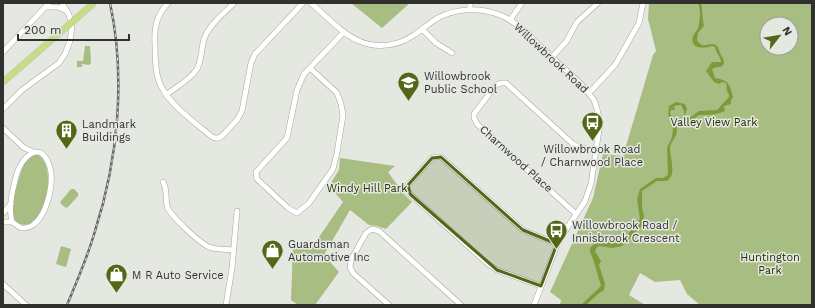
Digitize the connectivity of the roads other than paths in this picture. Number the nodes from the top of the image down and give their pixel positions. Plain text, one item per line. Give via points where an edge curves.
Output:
1 (62, 3) edge
2 (94, 3) edge
3 (168, 3) edge
4 (234, 3) edge
5 (303, 3) edge
6 (311, 3) edge
7 (470, 3) edge
8 (522, 3) edge
9 (598, 3) edge
10 (643, 3) edge
11 (47, 4) edge
12 (470, 10) junction
13 (68, 12) junction
14 (510, 20) junction
15 (422, 29) junction
16 (344, 32) junction
17 (3, 52) edge
18 (452, 53) dead end
19 (552, 57) junction
20 (310, 68) junction
21 (3, 82) edge
22 (589, 93) junction
23 (166, 95) junction
24 (3, 109) edge
25 (3, 128) edge
26 (23, 147) junction
27 (596, 151) junction
28 (33, 152) junction
29 (25, 158) junction
30 (163, 182) dead end
31 (11, 204) junction
32 (237, 211) dead end
33 (3, 213) edge
34 (576, 214) junction
35 (3, 222) edge
36 (12, 222) junction
37 (557, 244) junction
38 (234, 250) junction
39 (3, 284) edge
40 (541, 286) junction
41 (26, 305) edge
42 (226, 305) edge
43 (389, 305) edge
44 (461, 305) edge
45 (534, 305) edge

1 - 13 street
2 - 21 main road, bridge
3 - 23 street via 158,16 154,32 157,75
4 - 23 street via 207,33 200,63 195,71
5 - 23 street via 254,54 242,112 222,136 211,136
6 - 16 street, Willowbrook Road
7 - 12 street
8 - 14 street
9 - 19 street via 577,22 566,42
10 - 22 street via 639,23 615,65
11 - 13 street
11 - 17 street
12 - 14 street, Willowbrook Road via 492,13
12 - 15 street, Willowbrook Road via 446,14
13 - 24 street via 72,26 66,54 59,63 22,90
14 - 19 street, Willowbrook Road
15 - 16 street, Willowbrook Road via 402,42 384,46 362,42
15 - 18 street via 436,43
16 - 20 street
19 - 22 street, Willowbrook Road
20 - 20 street via 304,74 297,90 287,138 255,175 288,208 297,213 308,203 333,170 343,115 337,93
22 - 27 street, Willowbrook Road via 596,104 599,118
25 - 26 street
26 - 28 street
26 - 29 street
27 - 34 street, Willowbrook Road via 590,190
27 - 34 street, Charnwood Place via 573,144 508,84 500,83 495,87 474,114 477,124
28 - 29 street
28 - 36 street via 42,154 50,167 51,181 46,204 35,224 22,228
29 - 31 street via 17,175
30 - 38 street via 167,190 167,207 172,216 210,248
31 - 33 street
31 - 36 street
32 - 38 street
34 - 37 street, Willowbrook Road
35 - 36 street
37 - 40 street, Willowbrook Road
37 - 40 street via 523,230 441,157 432,158 408,185 410,194 488,264 496,270
38 - 42 street
39 - 41 street
40 - 45 street, Willowbrook Road
43 - 44 street via 353,273 350,267 351,260 366,233 372,229 379,231

